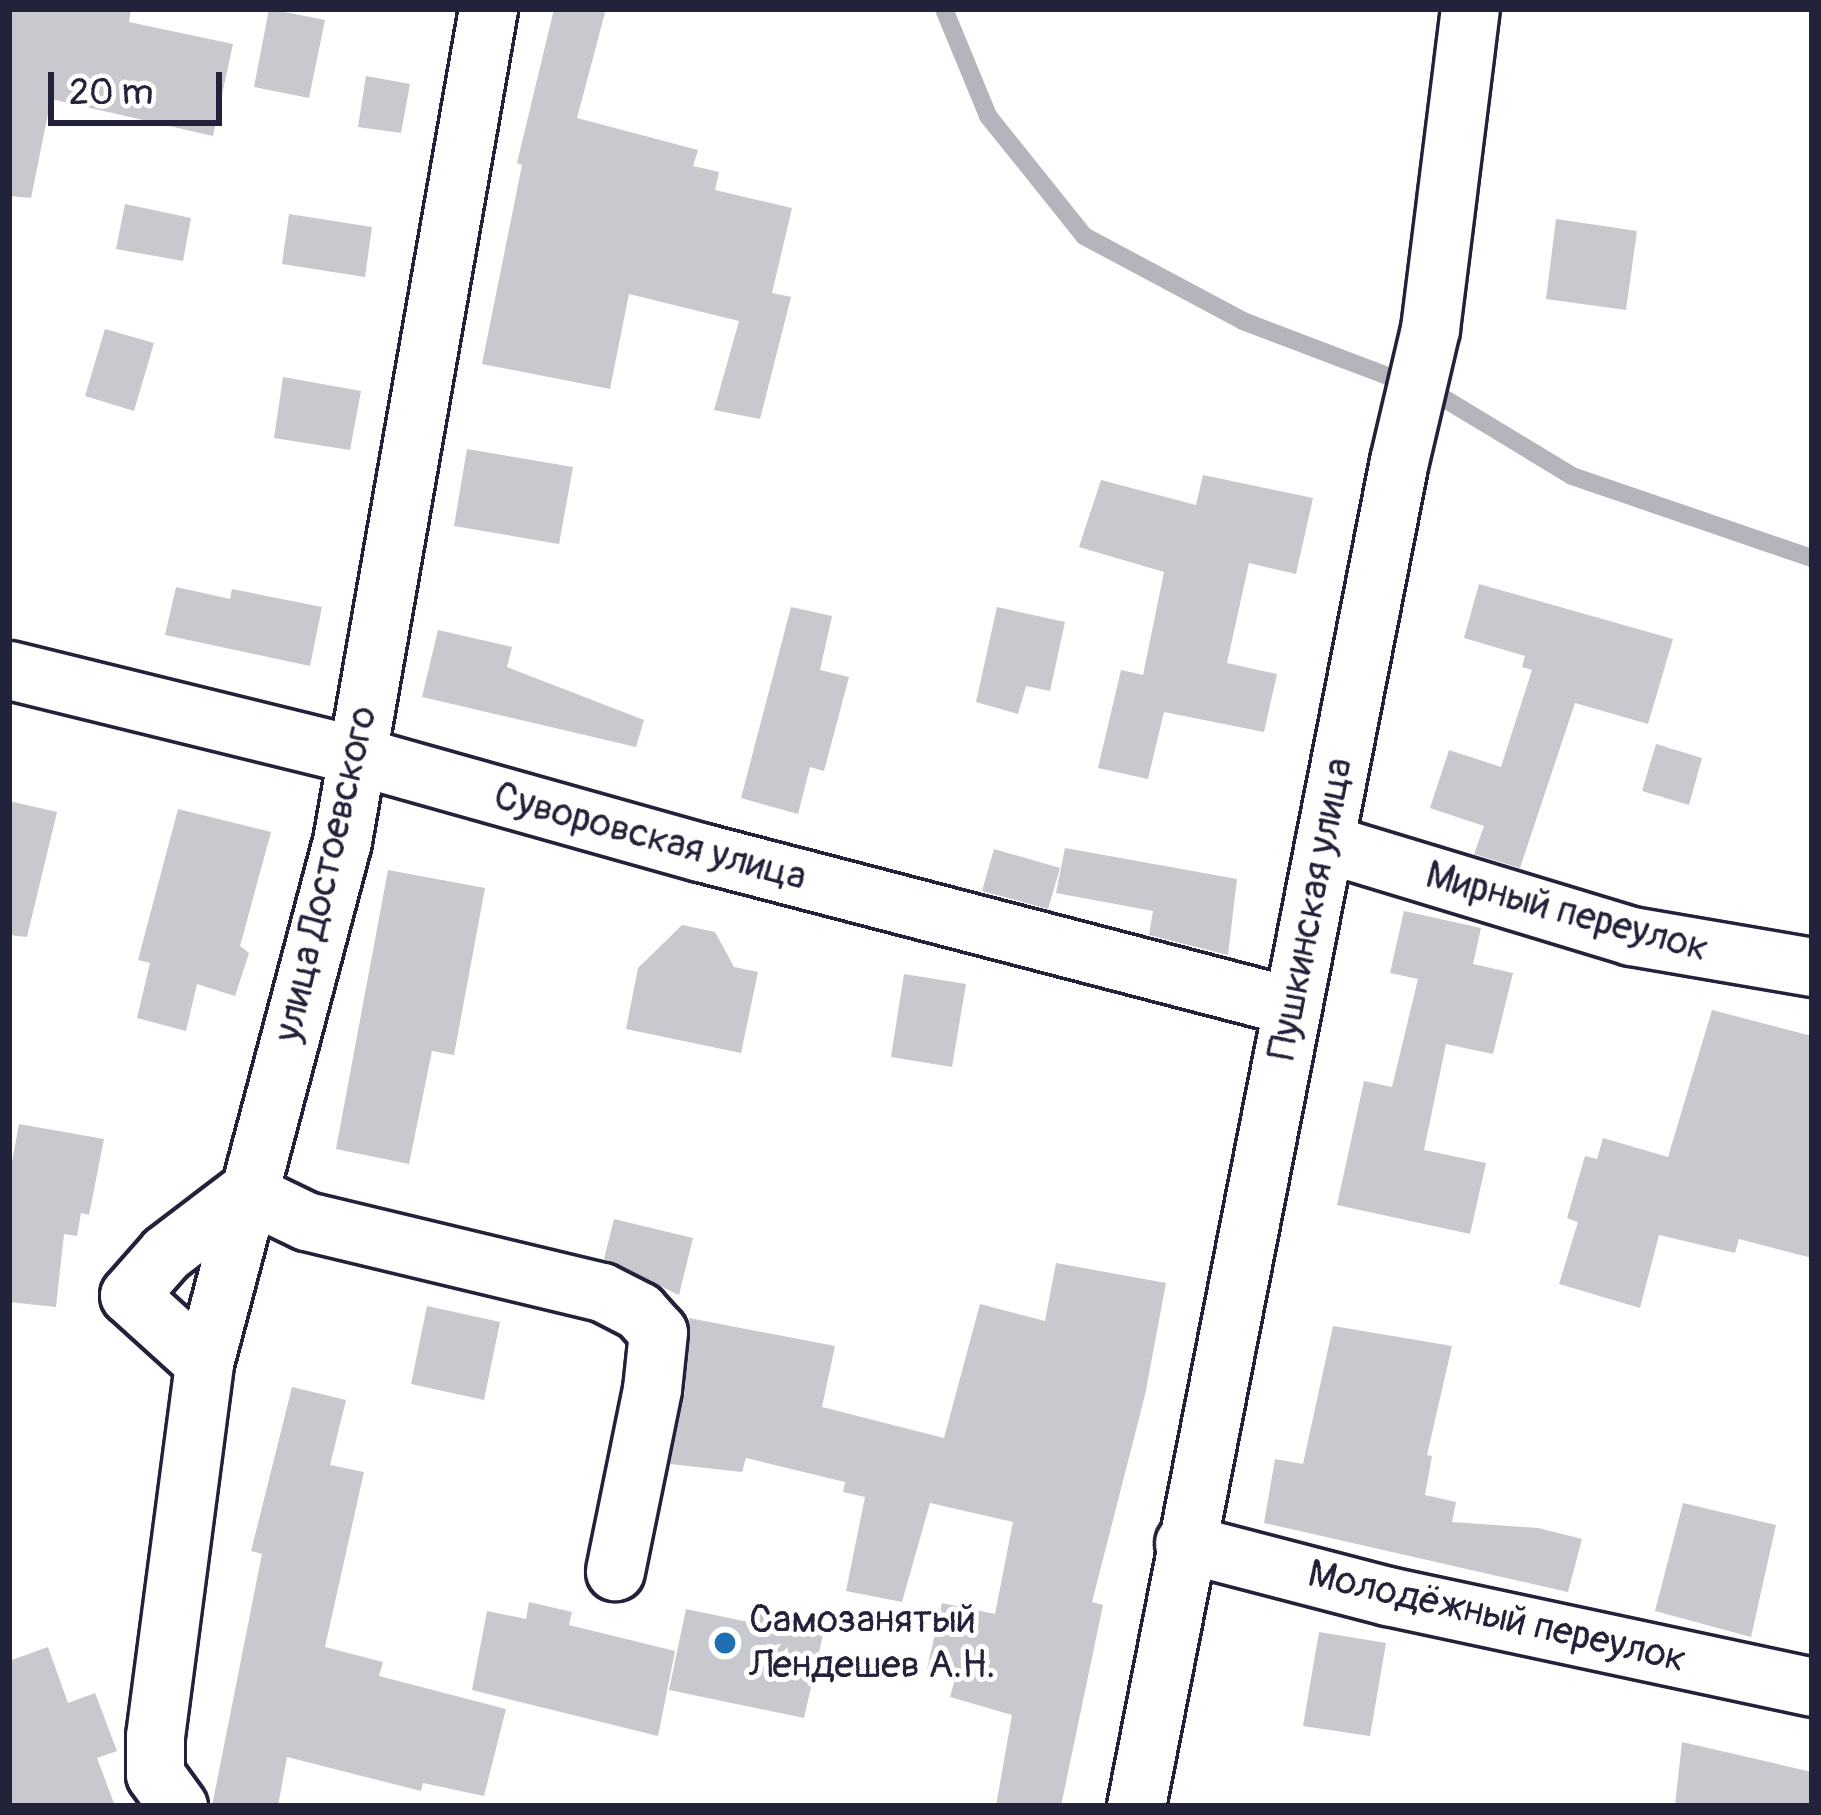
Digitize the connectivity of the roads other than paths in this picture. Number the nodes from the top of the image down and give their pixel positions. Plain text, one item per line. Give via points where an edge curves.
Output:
1 (488, 9) edge
2 (1470, 9) edge
3 (9, 670) edge
4 (358, 756) junction
5 (1324, 843) junction
6 (1812, 967) edge
7 (1292, 1006) junction
8 (246, 1192) junction
9 (204, 1363) junction
10 (1184, 1543) junction
11 (616, 1571) dead end
12 (1812, 1687) edge
13 (178, 1806) edge
14 (1136, 1806) edge

1 - 4 street, улица Достоевского
2 - 5 street, Пушкинская улица via 1430,329
3 - 4 street, Суворовская улица
4 - 7 street, Суворовская улица
4 - 8 street, улица Достоевского
5 - 6 street, Мирный переулок via 1631,936
5 - 7 street, Пушкинская улица
7 - 10 street, Пушкинская улица
8 - 9 street, улица Достоевского
8 - 9 street via 166,1253 129,1295
8 - 11 street via 306,1221 602,1292 639,1311 658,1332
9 - 13 street, улица Достоевского via 155,1736 155,1774
10 - 12 street, Молодёжный переулок via 1388,1596
10 - 14 street, Пушкинская улица

